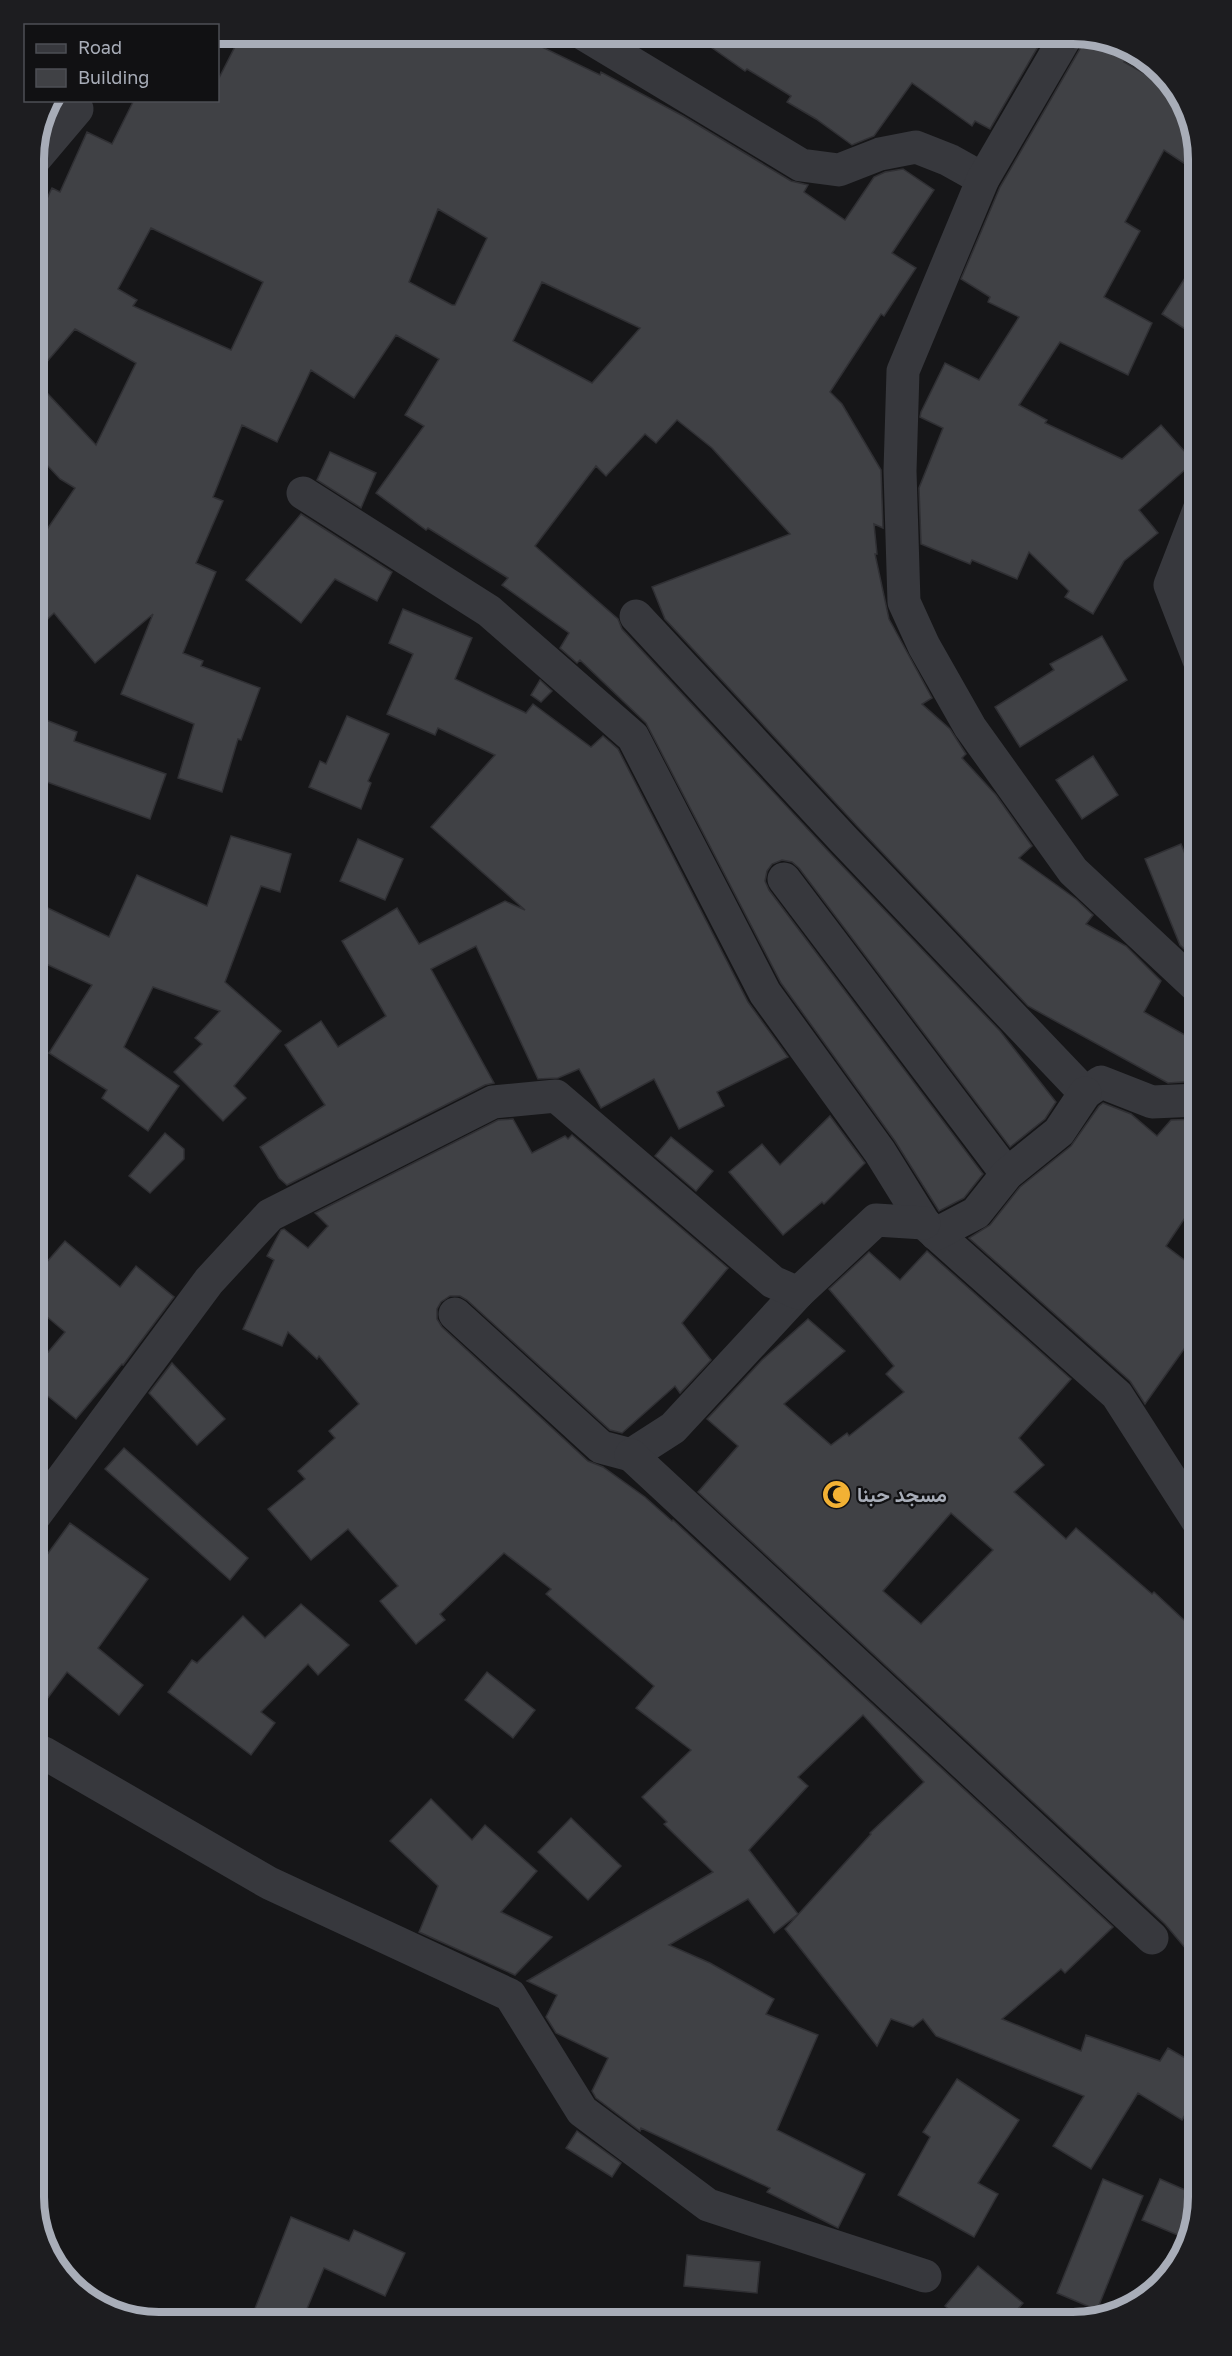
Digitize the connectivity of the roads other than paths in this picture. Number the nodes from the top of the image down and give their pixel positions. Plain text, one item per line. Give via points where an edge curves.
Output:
1 (600, 44) edge
2 (1062, 44) edge
3 (77, 103) edge
4 (44, 146) edge
5 (983, 179) junction
6 (303, 493) dead end
7 (1188, 538) edge
8 (636, 616) dead end
9 (1188, 632) edge
10 (784, 879) dead end
11 (1188, 979) edge
12 (1085, 1093) junction
13 (1188, 1100) edge
14 (1007, 1174) junction
15 (930, 1229) junction
16 (798, 1293) junction
17 (455, 1314) dead end
18 (631, 1455) junction
19 (44, 1503) edge
20 (1188, 1506) edge
21 (44, 1753) edge
22 (1152, 1938) dead end
23 (925, 2276) dead end

1 - 5 street via 801,165 839,170 880,154 915,147 950,160
2 - 5 street
3 - 4 street
5 - 11 street via 903,371 900,471 904,602 970,727 1073,871
6 - 15 street via 489,611 633,737 765,993 880,1152
7 - 9 street via 1170,585
8 - 12 street
10 - 14 street
12 - 13 street via 1101,1082 1152,1102
12 - 14 street via 1059,1132
14 - 15 street via 976,1213
15 - 16 street via 876,1220
15 - 20 street via 1117,1395
16 - 18 street via 673,1428
16 - 19 street via 773,1282 556,1096 493,1102 270,1215 209,1281
17 - 18 street via 601,1447
18 - 22 street
21 - 23 street via 269,1883 510,1995 582,2111 708,2205

